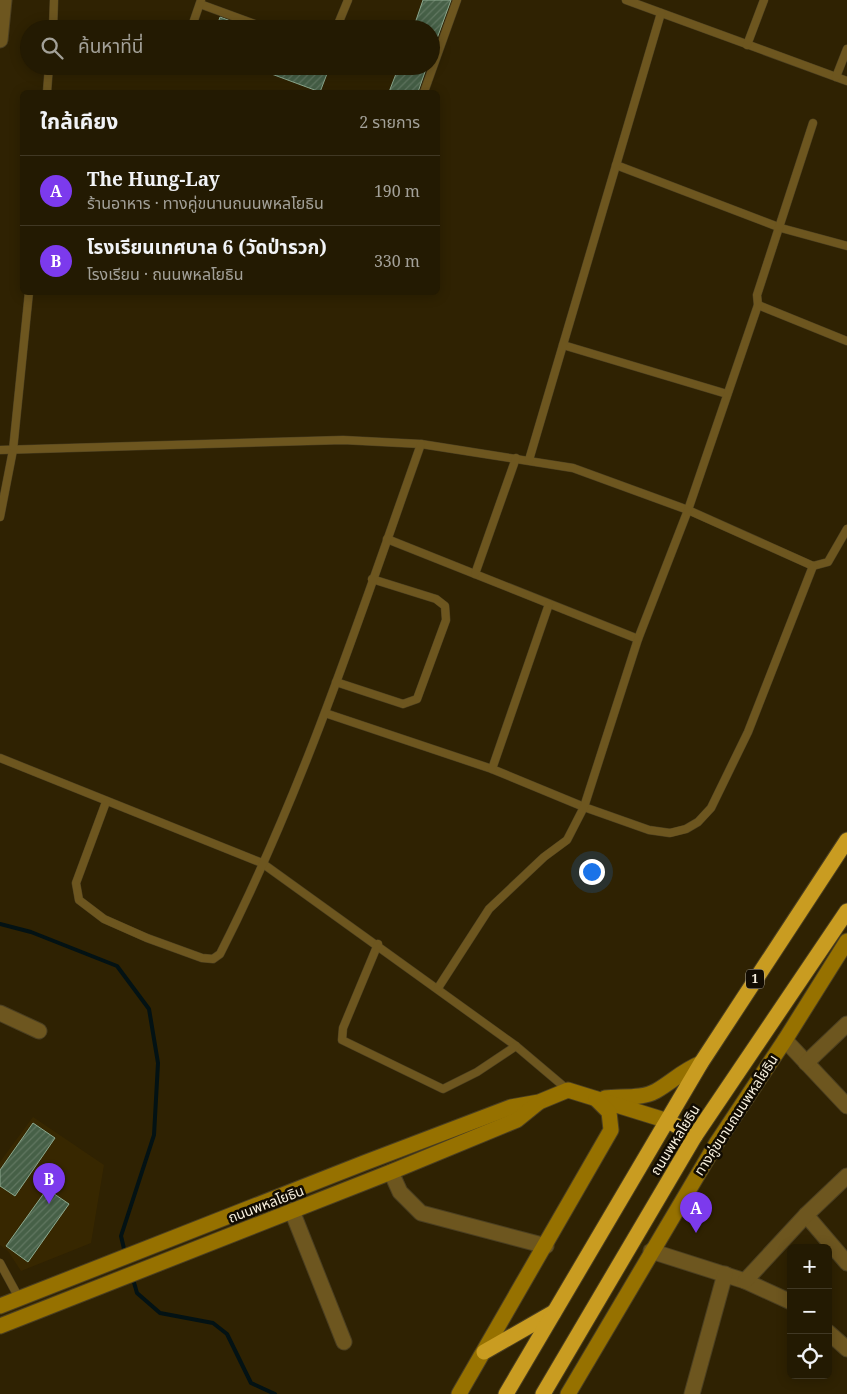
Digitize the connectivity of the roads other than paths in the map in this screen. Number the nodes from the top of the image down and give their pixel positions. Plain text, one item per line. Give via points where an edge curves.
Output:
1 (54, 0) edge
2 (348, 0) edge
3 (457, 0) edge
4 (626, 0) edge
5 (654, 0) edge
6 (764, 0) edge
7 (201, 2) edge
8 (2, 5) edge
9 (650, 9) junction
10 (661, 13) junction
11 (53, 20) edge
12 (194, 20) edge
13 (246, 20) edge
14 (340, 20) edge
15 (0, 40) edge
16 (747, 45) junction
17 (440, 47) edge
18 (847, 50) edge
19 (48, 75) edge
20 (430, 75) edge
21 (836, 77) junction
22 (847, 81) edge
23 (47, 90) edge
24 (425, 90) edge
25 (814, 123) dead end
26 (616, 166) junction
27 (781, 228) junction
28 (847, 246) edge
29 (29, 295) edge
30 (758, 305) junction
31 (847, 341) edge
32 (563, 345) junction
33 (727, 394) junction
34 (421, 444) junction
35 (0, 450) edge
36 (13, 450) junction
37 (516, 458) junction
38 (529, 460) junction
39 (688, 510) junction
40 (0, 517) edge
41 (847, 529) edge
42 (387, 539) junction
43 (813, 566) junction
44 (475, 574) junction
45 (372, 580) junction
46 (549, 604) junction
47 (638, 639) junction
48 (336, 682) junction
49 (325, 713) junction
50 (0, 758) edge
51 (492, 769) junction
52 (106, 802) junction
53 (584, 806) junction
54 (847, 840) edge
55 (262, 863) junction
56 (847, 911) edge
57 (847, 941) edge
58 (378, 944) junction
59 (438, 988) junction
60 (2, 1018) edge
61 (847, 1024) edge
62 (39, 1031) dead end
63 (785, 1040) junction
64 (516, 1046) junction
65 (701, 1063) junction
66 (806, 1063) junction
67 (568, 1090) junction
68 (596, 1099) junction
69 (539, 1102) junction
70 (847, 1106) edge
71 (668, 1121) junction
72 (695, 1136) junction
73 (340, 1172) junction
74 (391, 1172) junction
75 (847, 1176) edge
76 (346, 1190) junction
77 (292, 1211) junction
78 (806, 1215) junction
79 (546, 1246) junction
80 (651, 1250) junction
81 (115, 1261) junction
82 (0, 1263) edge
83 (847, 1264) edge
84 (725, 1274) junction
85 (121, 1279) junction
86 (745, 1281) junction
87 (19, 1298) junction
88 (787, 1300) edge
89 (0, 1306) edge
90 (555, 1311) junction
91 (0, 1326) edge
92 (830, 1334) edge
93 (344, 1342) dead end
94 (847, 1349) edge
95 (484, 1352) junction
96 (459, 1394) edge
97 (506, 1394) edge
98 (543, 1394) edge
99 (568, 1394) edge
100 (692, 1394) edge

1 - 11 lane
2 - 14 lane
3 - 17 lane
4 - 9 lane
5 - 9 lane
6 - 16 lane
7 - 12 lane
7 - 13 lane
8 - 15 street
9 - 10 lane
10 - 16 lane
10 - 26 lane
16 - 21 lane
18 - 21 lane
19 - 23 lane
20 - 24 lane
21 - 22 lane
25 - 27 lane
26 - 27 lane
26 - 32 lane
27 - 28 lane
27 - 30 lane via 757,295
29 - 36 lane
30 - 31 lane
30 - 33 lane
32 - 33 lane
32 - 38 lane
33 - 39 lane
34 - 36 lane via 342,440
34 - 37 lane
34 - 42 lane
35 - 36 lane
36 - 40 lane
37 - 38 lane
37 - 44 lane
38 - 39 lane via 573,468
39 - 43 lane
39 - 47 lane
41 - 43 lane via 828,562
42 - 44 lane
42 - 45 lane
43 - 53 lane via 748,732 711,808 698,822 670,833 649,830
44 - 46 lane
45 - 48 lane
45 - 48 lane via 436,599 445,606 446,620 417,700 403,704
46 - 47 lane
46 - 51 lane
47 - 53 lane
48 - 49 lane
49 - 51 lane
49 - 55 lane
50 - 52 lane
51 - 53 lane
52 - 55 lane
52 - 55 lane via 76,883 76,892 79,900 104,919 147,938 213,959 220,954
53 - 59 lane via 567,840 544,857 489,909
54 - 65 highway, ถนนพหลโยธิน / 1
55 - 58 lane
56 - 72 highway, ถนนพหลโยธิน
57 - 63 main road, ทางคู่ขนานถนนพหลโยธิน
58 - 59 lane
58 - 64 lane via 343,1028 342,1040 443,1089
59 - 64 lane
60 - 62 street
61 - 66 street
63 - 66 street
63 - 80 main road, ทางคู่ขนานถนนพหลโยธิน
64 - 67 lane
65 - 68 main road via 682,1071 656,1091
65 - 71 highway, ถนนพหลโยธิน / 1
66 - 70 street
67 - 68 main road, ถนนพหลโยธิน
67 - 69 main road, ถนนพหลโยธิน
68 - 71 main road, ถนนพหลโยธิน
68 - 79 main road via 608,1112 611,1130
69 - 73 main road, ถนนพหลโยธิน via 511,1107
69 - 74 main road, ถนนพหลโยธิน via 517,1120
71 - 72 highway
71 - 90 highway, ถนนพหลโยธิน / 1
72 - 98 highway, ถนนพหลโยธิน
73 - 76 main road
73 - 81 main road, ถนนพหลโยธิน
74 - 76 main road, ถนนพหลโยธิน
74 - 79 street via 400,1192 421,1212
75 - 78 street
76 - 77 main road, ถนนพหลโยธิน
77 - 85 main road, ถนนพหลโยธิน
77 - 93 street
78 - 83 street
78 - 86 street
79 - 95 main road
80 - 84 street
80 - 99 main road, ทางคู่ขนานถนนพหลโยธิน
81 - 85 main road
81 - 87 main road, ถนนพหลโยธิน
82 - 87 lane
84 - 86 street
84 - 100 street
85 - 91 main road, ถนนพหลโยธิน
86 - 88 street
87 - 89 main road, ถนนพหลโยธิน
90 - 95 highway
90 - 97 highway, ถนนพหลโยธิน / 1
92 - 94 street
95 - 96 main road

